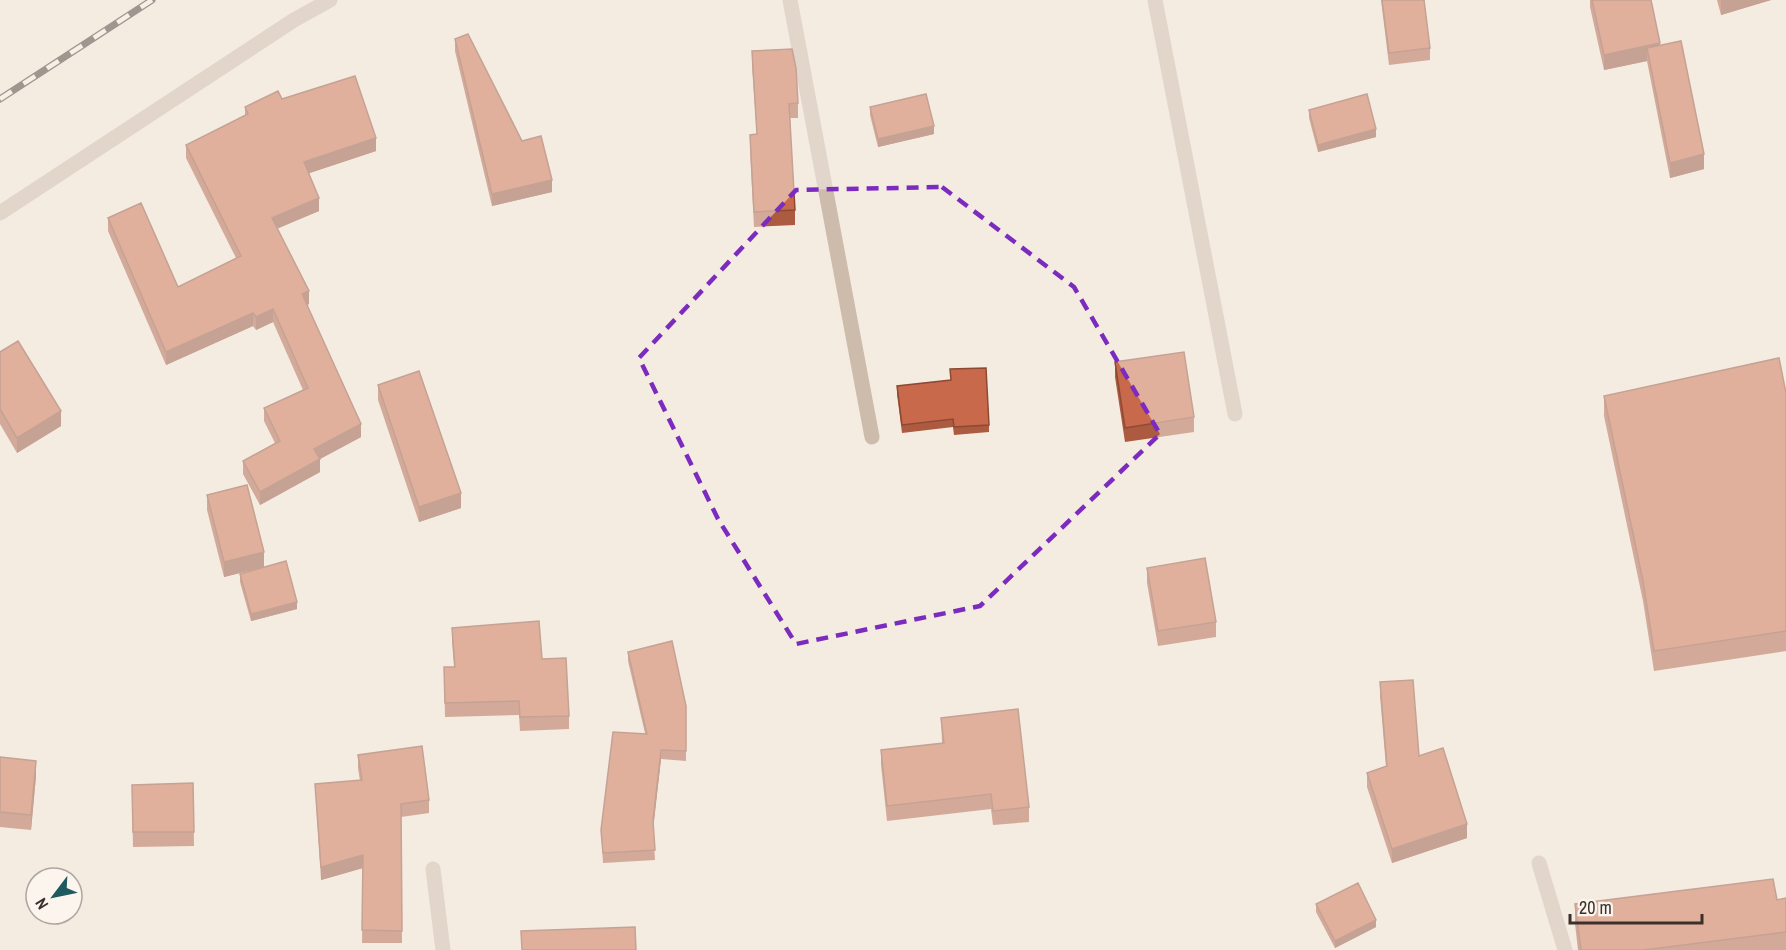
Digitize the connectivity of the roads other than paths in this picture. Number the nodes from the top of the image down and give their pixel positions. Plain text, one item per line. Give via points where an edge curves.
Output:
1 (330, 0) edge
2 (790, 0) edge
3 (1155, 0) edge
4 (0, 213) edge
5 (1234, 414) dead end
6 (872, 437) dead end
7 (1539, 863) dead end
8 (433, 868) dead end
9 (443, 950) edge
10 (1565, 950) edge

1 - 4 street
2 - 6 street
3 - 5 street
7 - 10 street
8 - 9 street

